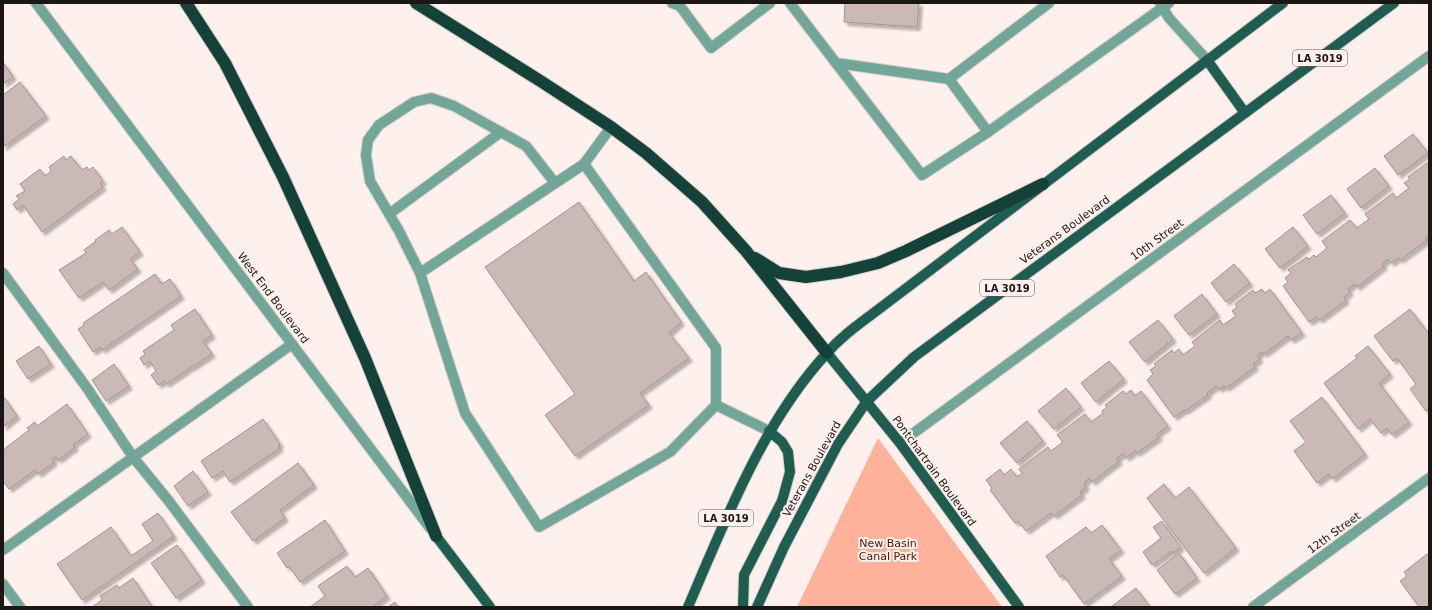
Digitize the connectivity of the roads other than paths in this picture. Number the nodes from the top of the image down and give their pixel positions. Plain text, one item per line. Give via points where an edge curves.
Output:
1 (36, 3) edge
2 (186, 3) edge
3 (416, 3) edge
4 (672, 3) edge
5 (770, 3) edge
6 (790, 3) edge
7 (1049, 3) edge
8 (1283, 3) edge
9 (1394, 3) edge
10 (1164, 4) edge
11 (1429, 56) edge
12 (1207, 60) junction
13 (836, 63) junction
14 (949, 79) junction
15 (1245, 113) junction
16 (611, 127) junction
17 (501, 132) junction
18 (988, 132) junction
19 (584, 164) junction
20 (555, 183) junction
21 (1043, 184) junction
22 (389, 214) junction
23 (746, 252) junction
24 (3, 273) edge
25 (420, 273) junction
26 (292, 344) junction
27 (826, 353) junction
28 (867, 401) junction
29 (716, 405) junction
30 (769, 431) junction
31 (900, 443) junction
32 (133, 457) junction
33 (1429, 478) edge
34 (436, 536) junction
35 (3, 550) edge
36 (3, 584) edge
37 (20, 607) edge
38 (248, 607) edge
39 (490, 607) edge
40 (688, 607) edge
41 (743, 607) edge
42 (757, 607) edge
43 (1019, 607) edge
44 (1253, 607) edge

1 - 26 street, West End Boulevard
2 - 34 highway via 225,63 283,177 365,358
3 - 16 highway
4 - 5 street via 680,6 711,48
6 - 13 street
7 - 14 street
8 - 12 main road, LA 3019
9 - 15 main road, Veterans Boulevard / LA 3019
10 - 12 street via 1169,18
10 - 18 street
11 - 31 street, 10th Street
12 - 15 main road
12 - 21 main road, LA 3019
13 - 14 street
13 - 18 street via 922,176
14 - 18 street
15 - 28 main road, Veterans Boulevard / LA 3019 via 914,357
16 - 19 street
16 - 23 highway via 646,153 702,202
17 - 20 street via 526,146
17 - 22 street
17 - 22 street via 454,106 431,98 414,102 379,125 368,140 366,155 370,181
19 - 20 street
19 - 29 street via 716,348
20 - 25 street
21 - 23 highway via 892,257 841,272 806,277 779,273
21 - 27 main road, LA 3019 via 870,315
22 - 25 street
23 - 27 highway
24 - 32 street via 87,388
25 - 29 street via 465,413 539,527 670,452
26 - 32 street
26 - 34 street, West End Boulevard
27 - 28 main road, Pontchartrain Boulevard
27 - 30 main road, LA 3019
28 - 31 main road, Pontchartrain Boulevard
28 - 42 main road, Veterans Boulevard / LA 3019 via 838,444 784,547
29 - 30 street
30 - 40 main road, LA 3019 via 723,524
30 - 41 main road via 782,442 788,452 790,472 782,501 744,575
31 - 43 main road, Pontchartrain Boulevard
32 - 35 street
32 - 38 street
33 - 44 street, 12th Street
34 - 39 main road, West End Boulevard
36 - 37 street

